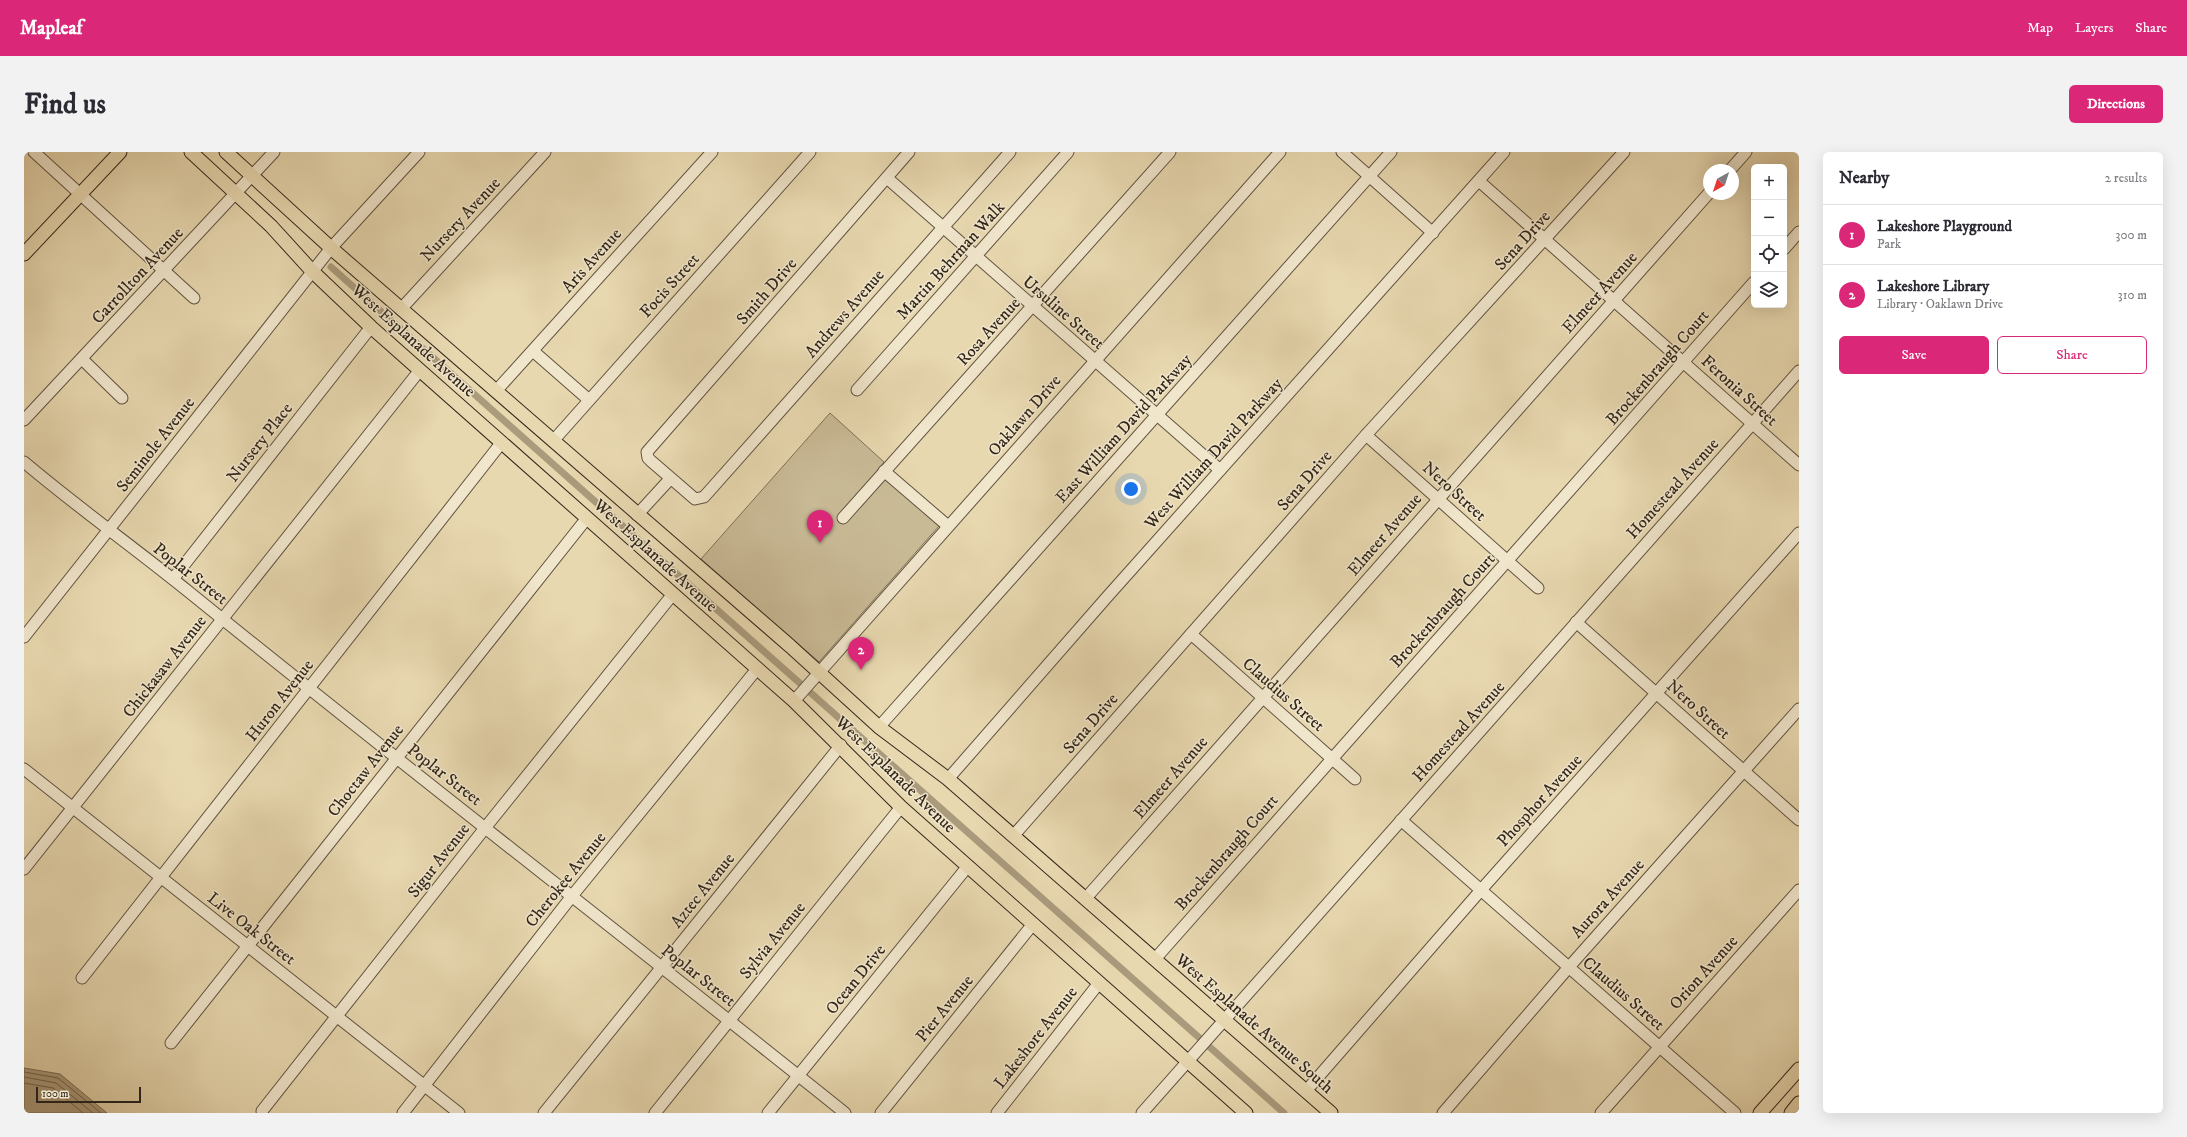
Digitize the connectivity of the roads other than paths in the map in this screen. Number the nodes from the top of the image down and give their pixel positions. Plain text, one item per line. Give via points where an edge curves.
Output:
1 (34, 152) edge
2 (120, 152) edge
3 (191, 152) edge
4 (226, 152) edge
5 (274, 152) edge
6 (419, 152) edge
7 (545, 152) edge
8 (712, 152) edge
9 (810, 152) edge
10 (909, 152) edge
11 (1010, 152) edge
12 (1068, 152) edge
13 (1170, 152) edge
14 (1280, 152) edge
15 (1342, 152) edge
16 (1392, 152) edge
17 (1504, 152) edge
18 (1624, 152) edge
19 (1746, 152) edge
20 (1735, 164) edge
21 (252, 176) junction
22 (1370, 177) junction
23 (887, 178) junction
24 (1479, 181) junction
25 (236, 193) junction
26 (80, 194) junction
27 (1703, 200) edge
28 (943, 227) junction
29 (1799, 232) edge
30 (1432, 233) junction
31 (1546, 240) junction
32 (1787, 245) edge
33 (331, 248) junction
34 (24, 254) edge
35 (976, 256) junction
36 (163, 271) junction
37 (312, 271) junction
38 (1751, 285) edge
39 (194, 298) dead end
40 (1614, 301) junction
41 (1032, 307) junction
42 (401, 309) junction
43 (371, 327) junction
44 (533, 351) junction
45 (82, 359) junction
46 (1094, 361) junction
47 (1684, 362) junction
48 (420, 370) junction
49 (1799, 371) edge
50 (856, 390) dead end
51 (496, 391) junction
52 (122, 398) dead end
53 (589, 400) junction
54 (1157, 415) junction
55 (24, 420) edge
56 (1752, 423) junction
57 (1366, 435) junction
58 (553, 441) junction
59 (502, 442) junction
60 (24, 462) edge
61 (1799, 465) edge
62 (1220, 470) junction
63 (881, 475) junction
64 (670, 479) junction
65 (1438, 498) junction
66 (637, 514) junction
67 (587, 518) junction
68 (843, 518) dead end
69 (948, 526) junction
70 (108, 530) junction
71 (1799, 533) edge
72 (1508, 561) junction
73 (173, 579) junction
74 (1538, 588) dead end
75 (673, 594) junction
76 (223, 619) junction
77 (1576, 622) junction
78 (1191, 634) junction
79 (24, 637) edge
80 (757, 669) junction
81 (815, 676) junction
82 (309, 689) junction
83 (1657, 693) junction
84 (796, 698) junction
85 (1263, 698) junction
86 (1799, 708) edge
87 (879, 727) junction
88 (841, 745) junction
89 (397, 758) junction
90 (1331, 758) junction
91 (24, 769) edge
92 (1743, 771) junction
93 (948, 779) junction
94 (1355, 779) dead end
95 (901, 807) junction
96 (73, 808) junction
97 (1401, 820) junction
98 (1799, 820) edge
99 (485, 828) junction
100 (1014, 835) junction
101 (968, 866) junction
102 (24, 870) edge
103 (161, 878) junction
104 (1481, 890) junction
105 (1799, 890) edge
106 (572, 896) junction
107 (1086, 898) junction
108 (1033, 924) junction
109 (248, 946) junction
110 (1155, 959) junction
111 (662, 967) junction
112 (1569, 967) junction
113 (82, 978) dead end
114 (1099, 983) junction
115 (337, 1016) junction
116 (729, 1020) junction
117 (1224, 1021) junction
118 (171, 1044) dead end
119 (1659, 1047) junction
120 (1188, 1061) junction
121 (1799, 1070) edge
122 (799, 1076) junction
123 (425, 1086) junction
124 (1306, 1091) junction
125 (1799, 1104) edge
126 (262, 1111) dead end
127 (403, 1113) edge
128 (459, 1113) edge
129 (544, 1113) edge
130 (655, 1113) edge
131 (768, 1113) edge
132 (845, 1113) edge
133 (881, 1113) edge
134 (997, 1113) edge
135 (1142, 1113) edge
136 (1246, 1113) edge
137 (1331, 1113) edge
138 (1443, 1113) edge
139 (1601, 1113) edge
140 (1734, 1113) edge
141 (1760, 1113) edge
142 (1790, 1113) edge

1 - 26 street
2 - 26 main road
3 - 25 main road, West Esplanade Avenue
4 - 21 main road, West Esplanade Avenue
5 - 21 street, Carrollton Avenue
6 - 33 street, Seminole Avenue
7 - 42 street, Nursery Avenue
8 - 44 street, Aris Avenue
9 - 53 street, Focis Street
10 - 23 street, Smith Drive
11 - 28 street, Andrews Avenue
12 - 35 street, Martin Behrman Walk
13 - 41 street, Rosa Avenue
14 - 46 street, Oaklawn Drive
15 - 22 street
16 - 22 street, East William David Parkway
17 - 24 street, West William David Parkway
18 - 31 street, Sena Drive
19 - 20 street
21 - 25 street, Carrollton Avenue
21 - 33 main road, West Esplanade Avenue
22 - 30 street
22 - 54 street, East William David Parkway
23 - 28 street, Ursuline Street
23 - 64 street, Smith Drive via 648,452 648,458
24 - 30 street, West William David Parkway
24 - 31 street, Feronia Street
25 - 36 street, Carrollton Avenue
25 - 37 main road, West Esplanade Avenue via 271,226
26 - 34 main road
26 - 36 street
27 - 40 street, Elmeer Avenue
28 - 35 street, Ursuline Street
28 - 64 street, Andrews Avenue via 704,497 695,499
29 - 32 street
30 - 62 street, West William David Parkway
31 - 40 street, Feronia Street
31 - 57 street, Sena Drive
33 - 37 street, Seminole Avenue
33 - 42 main road, West Esplanade Avenue
35 - 41 street, Ursuline Street
35 - 50 street, Martin Behrman Walk
36 - 39 street
36 - 45 street, Carrollton Avenue
37 - 43 main road, West Esplanade Avenue
37 - 70 street, Seminole Avenue
38 - 47 street, Brockenbraugh Court
40 - 47 street, Feronia Street
40 - 65 street, Elmeer Avenue
41 - 46 street, Ursuline Street
41 - 63 street, Rosa Avenue
42 - 51 main road, West Esplanade Avenue
43 - 48 main road, West Esplanade Avenue
43 - 73 street, Nursery Place
44 - 51 street, Aris Avenue
44 - 53 street
45 - 52 street
45 - 55 street, Carrollton Avenue
46 - 54 street, Ursuline Street
46 - 69 street, Oaklawn Drive
47 - 56 street, Feronia Street
47 - 72 street, Brockenbraugh Court
48 - 59 main road, West Esplanade Avenue
48 - 76 street, Chickasaw Avenue
49 - 56 street, Homestead Avenue
51 - 58 main road, West Esplanade Avenue
53 - 58 street, Focis Street
54 - 62 street, Ursuline Street
54 - 87 street, East William David Parkway
56 - 61 street, Feronia Street
56 - 77 street, Homestead Avenue
57 - 65 street, Nero Street
57 - 78 street, Sena Drive
58 - 66 main road, West Esplanade Avenue
59 - 67 main road, West Esplanade Avenue
59 - 82 street, Huron Avenue
60 - 70 street, Poplar Street
62 - 93 street, West William David Parkway
63 - 68 street, Rosa Avenue
63 - 69 street
64 - 66 street
65 - 72 street, Nero Street
65 - 85 street, Elmeer Avenue
66 - 81 main road, West Esplanade Avenue
67 - 75 main road, West Esplanade Avenue
67 - 89 street, Choctaw Avenue
69 - 81 street, Oaklawn Drive
70 - 73 street, Poplar Street
70 - 79 street, Seminole Avenue
71 - 83 street, Phosphor Avenue
72 - 74 street, Nero Street
72 - 90 street, Brockenbraugh Court
73 - 76 street, Poplar Street
75 - 80 main road, West Esplanade Avenue
75 - 99 street, Sigur Avenue
76 - 82 street, Poplar Street
76 - 96 street, Chickasaw Avenue
77 - 83 street, Nero Street
77 - 97 street, Homestead Avenue
78 - 85 street, Claudius Street
78 - 100 street, Sena Drive
80 - 84 main road, West Esplanade Avenue
80 - 106 street, Cherokee Avenue
81 - 84 street, Oaklawn Drive
81 - 87 main road, West Esplanade Avenue
82 - 89 street, Poplar Street
82 - 103 street, Huron Avenue
83 - 92 street, Nero Street
83 - 104 street, Phosphor Avenue
84 - 88 main road, West Esplanade Avenue
85 - 90 street, Claudius Street
85 - 107 street, Elmeer Avenue
86 - 92 street, Aurora Avenue
87 - 93 main road, West Esplanade Avenue
88 - 95 main road, West Esplanade Avenue via 872,780
88 - 111 street, Aztec Avenue
89 - 99 street, Poplar Street
89 - 109 street, Choctaw Avenue
90 - 94 street, Claudius Street
90 - 110 street, Brockenbraugh Court
91 - 96 street, Live Oak Street
92 - 98 street, Nero Street
92 - 112 street, Aurora Avenue
93 - 100 main road, West Esplanade Avenue
95 - 101 main road, West Esplanade Avenue
95 - 116 street, Sylvia Avenue
96 - 102 street, Chickasaw Avenue
96 - 103 street, Live Oak Street
97 - 104 street, Claudius Street
97 - 117 street, Homestead Avenue
99 - 106 street, Poplar Street
99 - 115 street, Sigur Avenue
100 - 107 main road, West Esplanade Avenue
101 - 108 main road, West Esplanade Avenue
101 - 122 street, Ocean Drive
103 - 109 street, Live Oak Street
103 - 113 street, Huron Avenue
104 - 112 street, Claudius Street
104 - 124 street, Phosphor Avenue
105 - 119 street, Orion Avenue
106 - 111 street, Poplar Street
106 - 123 street, Cherokee Avenue
107 - 110 main road, West Esplanade Avenue
108 - 114 main road, West Esplanade Avenue
108 - 133 street, Pier Avenue
109 - 115 street, Live Oak Street
109 - 118 street, Choctaw Avenue
110 - 117 main road, West Esplanade Avenue South
111 - 116 street, Poplar Street
111 - 129 street, Aztec Avenue
112 - 119 street, Claudius Street
112 - 138 street, Aurora Avenue
114 - 120 main road, West Esplanade Avenue
114 - 134 street, Lakeshore Avenue
115 - 123 street, Live Oak Street
115 - 126 street, Sigur Avenue
116 - 122 street, Poplar Street
116 - 130 street, Sylvia Avenue
117 - 120 street, Homestead Avenue
117 - 124 main road, West Esplanade Avenue South
119 - 139 street, Orion Avenue
119 - 140 street, Claudius Street
120 - 135 street, Homestead Avenue
120 - 136 main road, West Esplanade Avenue
121 - 141 main road
122 - 131 street, Ocean Drive
122 - 132 street, Poplar Street
123 - 127 street, Cherokee Avenue
123 - 128 street, Live Oak Street
124 - 137 main road, West Esplanade Avenue South
125 - 142 main road

